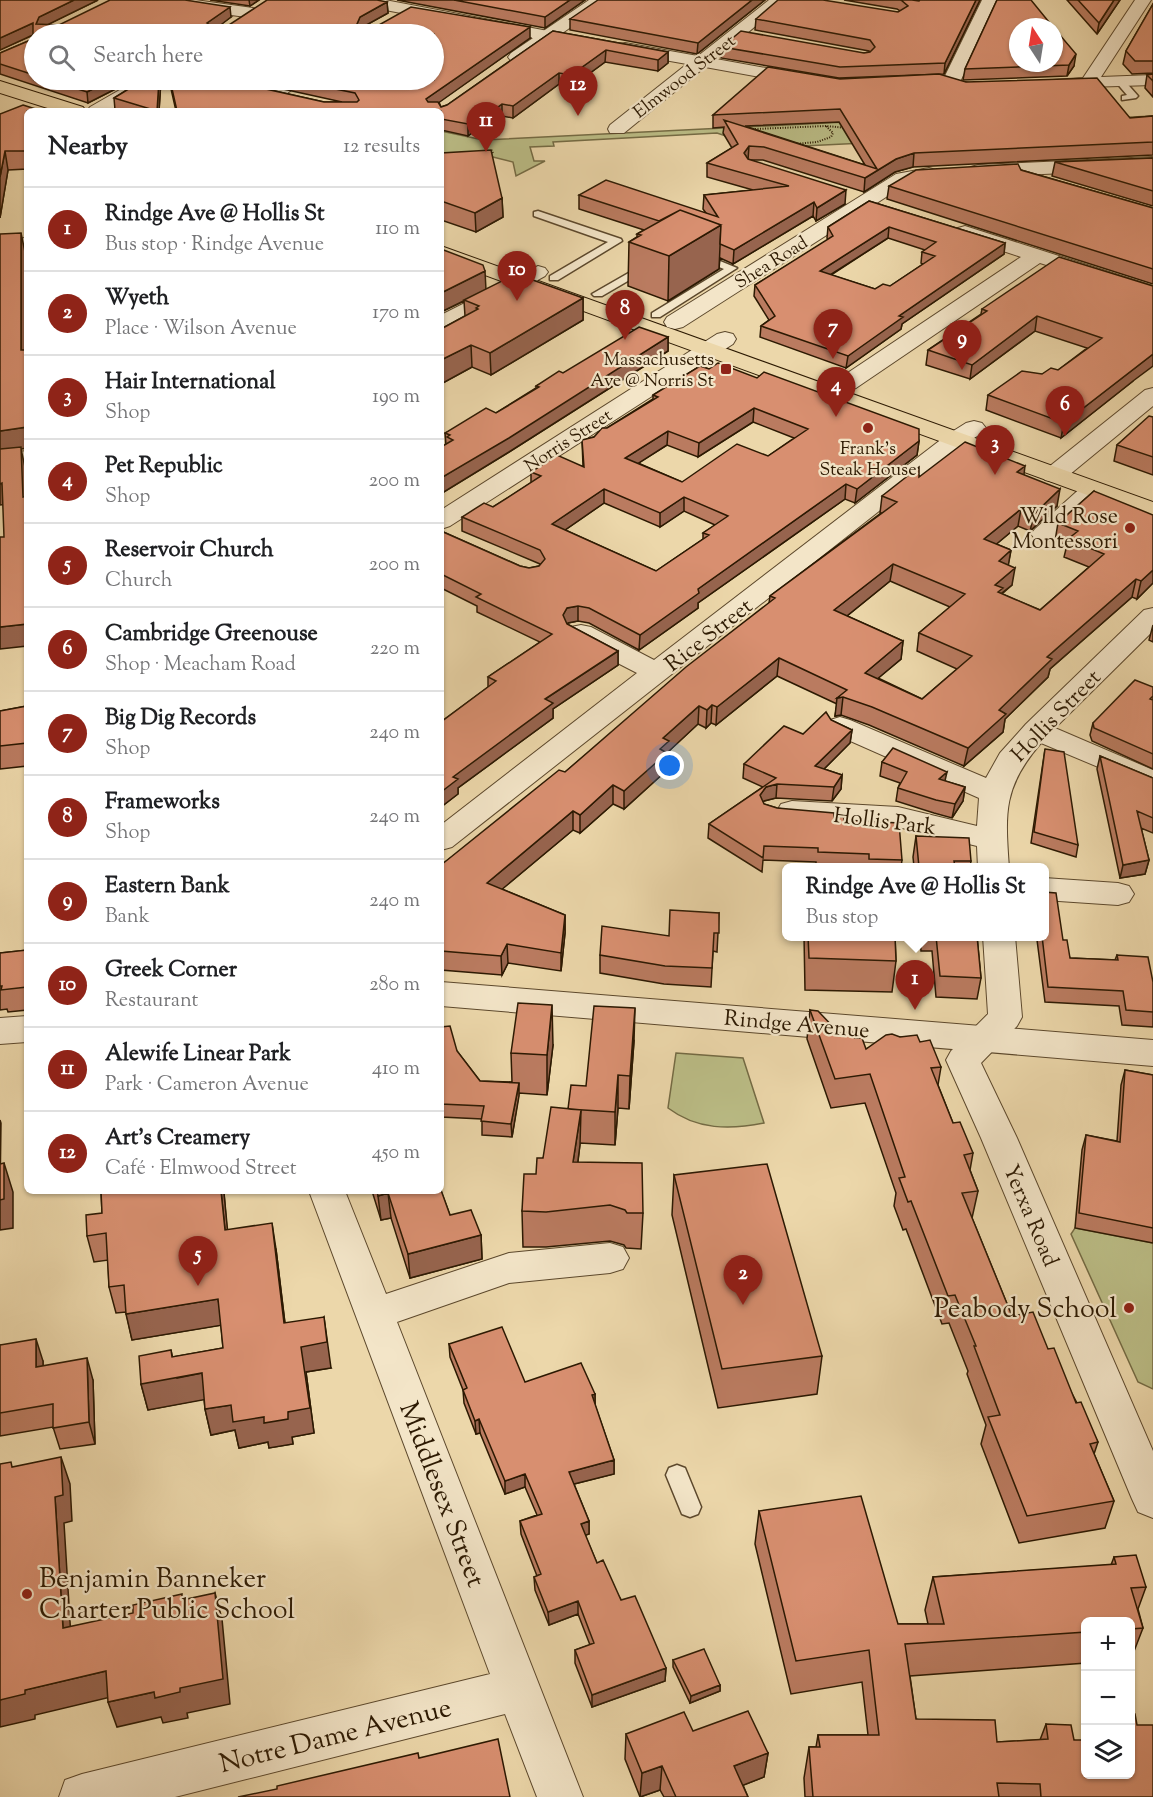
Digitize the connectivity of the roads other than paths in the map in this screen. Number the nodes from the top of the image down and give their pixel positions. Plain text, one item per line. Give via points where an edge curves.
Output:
1 (358, 0) edge
2 (600, 0) edge
3 (779, 0) edge
4 (990, 0) edge
5 (1143, 0) edge
6 (188, 4) edge
7 (408, 10) junction
8 (236, 24) edge
9 (385, 24) edge
10 (737, 34) junction
11 (549, 35) junction
12 (756, 37) edge
13 (578, 39) edge
14 (612, 46) edge
15 (701, 62) junction
16 (501, 69) edge
17 (931, 80) edge
18 (1153, 80) edge
19 (1089, 82) junction
20 (819, 83) edge
21 (1044, 84) edge
22 (954, 86) junction
23 (0, 87) edge
24 (975, 87) edge
25 (131, 90) edge
26 (281, 90) edge
27 (0, 99) edge
28 (295, 99) edge
29 (35, 108) edge
30 (37, 108) edge
31 (101, 108) edge
32 (617, 129) dead end
33 (1153, 163) edge
34 (1004, 170) junction
35 (1062, 188) edge
36 (844, 194) edge
37 (868, 201) junction
38 (888, 208) edge
39 (538, 214) dead end
40 (944, 225) edge
41 (444, 238) edge
42 (24, 244) edge
43 (0, 246) edge
44 (688, 251) edge
45 (444, 253) edge
46 (1038, 255) junction
47 (659, 258) edge
48 (537, 277) junction
49 (1153, 293) edge
50 (598, 294) junction
51 (666, 318) junction
52 (444, 323) edge
53 (717, 344) junction
54 (848, 383) junction
55 (1153, 395) edge
56 (965, 434) junction
57 (24, 458) edge
58 (0, 461) edge
59 (1061, 469) junction
60 (1093, 489) junction
61 (1153, 494) edge
62 (1153, 511) edge
63 (444, 519) edge
64 (1044, 534) dead end
65 (1153, 616) edge
66 (578, 631) edge
67 (657, 673) junction
68 (840, 726) edge
69 (1036, 730) junction
70 (1153, 781) edge
71 (994, 793) junction
72 (776, 810) edge
73 (444, 838) edge
74 (993, 853) edge
75 (1049, 890) edge
76 (1118, 894) dead end
77 (999, 941) edge
78 (444, 994) edge
79 (24, 1029) edge
80 (0, 1031) edge
81 (986, 1038) junction
82 (1153, 1053) edge
83 (328, 1194) edge
84 (610, 1258) dead end
85 (374, 1314) junction
86 (677, 1475) dead end
87 (1153, 1499) edge
88 (690, 1507) dead end
89 (518, 1689) junction
90 (82, 1797) edge
91 (560, 1797) edge

1 - 7 street
2 - 11 street
3 - 10 street, Elmwood Street
4 - 22 street via 951,82
5 - 19 street
6 - 8 street via 260,9
7 - 9 street
7 - 11 street
10 - 12 street
10 - 15 street, Elmwood Street
11 - 13 street
11 - 16 street
14 - 15 street
15 - 20 street
15 - 32 street, Elmwood Street
17 - 22 street
18 - 19 street via 1123,90
19 - 21 street
22 - 24 street
23 - 30 main road
25 - 31 street
26 - 28 street via 274,94
27 - 29 main road
33 - 34 street, Shea Road
34 - 35 street
34 - 37 street, Shea Road via 947,167 903,178
36 - 37 street
37 - 38 street
37 - 51 street, Shea Road
39 - 48 lane via 617,241
40 - 46 street
41 - 48 main road
42 - 43 street
44 - 51 lane via 732,268
45 - 48 main road
46 - 49 street
46 - 54 street
47 - 50 lane
48 - 50 main road
48 - 52 street
48 - 53 main road
50 - 51 main road
51 - 53 main road
53 - 54 main road
53 - 56 main road
53 - 63 street, Norris Street
54 - 56 main road
55 - 59 street
56 - 59 main road
56 - 67 street, Rice Street
57 - 58 street
59 - 60 main road
59 - 61 main road
60 - 62 main road
60 - 64 street
65 - 69 street, Hollis Street
66 - 67 street
67 - 73 street, Rice Street
68 - 71 street
69 - 70 street
69 - 71 street, Hollis Street via 1010,759
71 - 74 street, Hollis Street
72 - 74 street, Hollis Park via 898,817
75 - 76 street
77 - 81 street via 1005,1017
78 - 81 street, Rindge Avenue
79 - 80 street
81 - 82 street, Rindge Avenue
81 - 87 street, Yerxa Road via 963,1060
83 - 85 street, Middlesex Street
84 - 85 street via 509,1268
85 - 89 street, Middlesex Street
86 - 88 lane
89 - 90 street, Notre Dame Avenue
89 - 91 street, Middlesex Street

